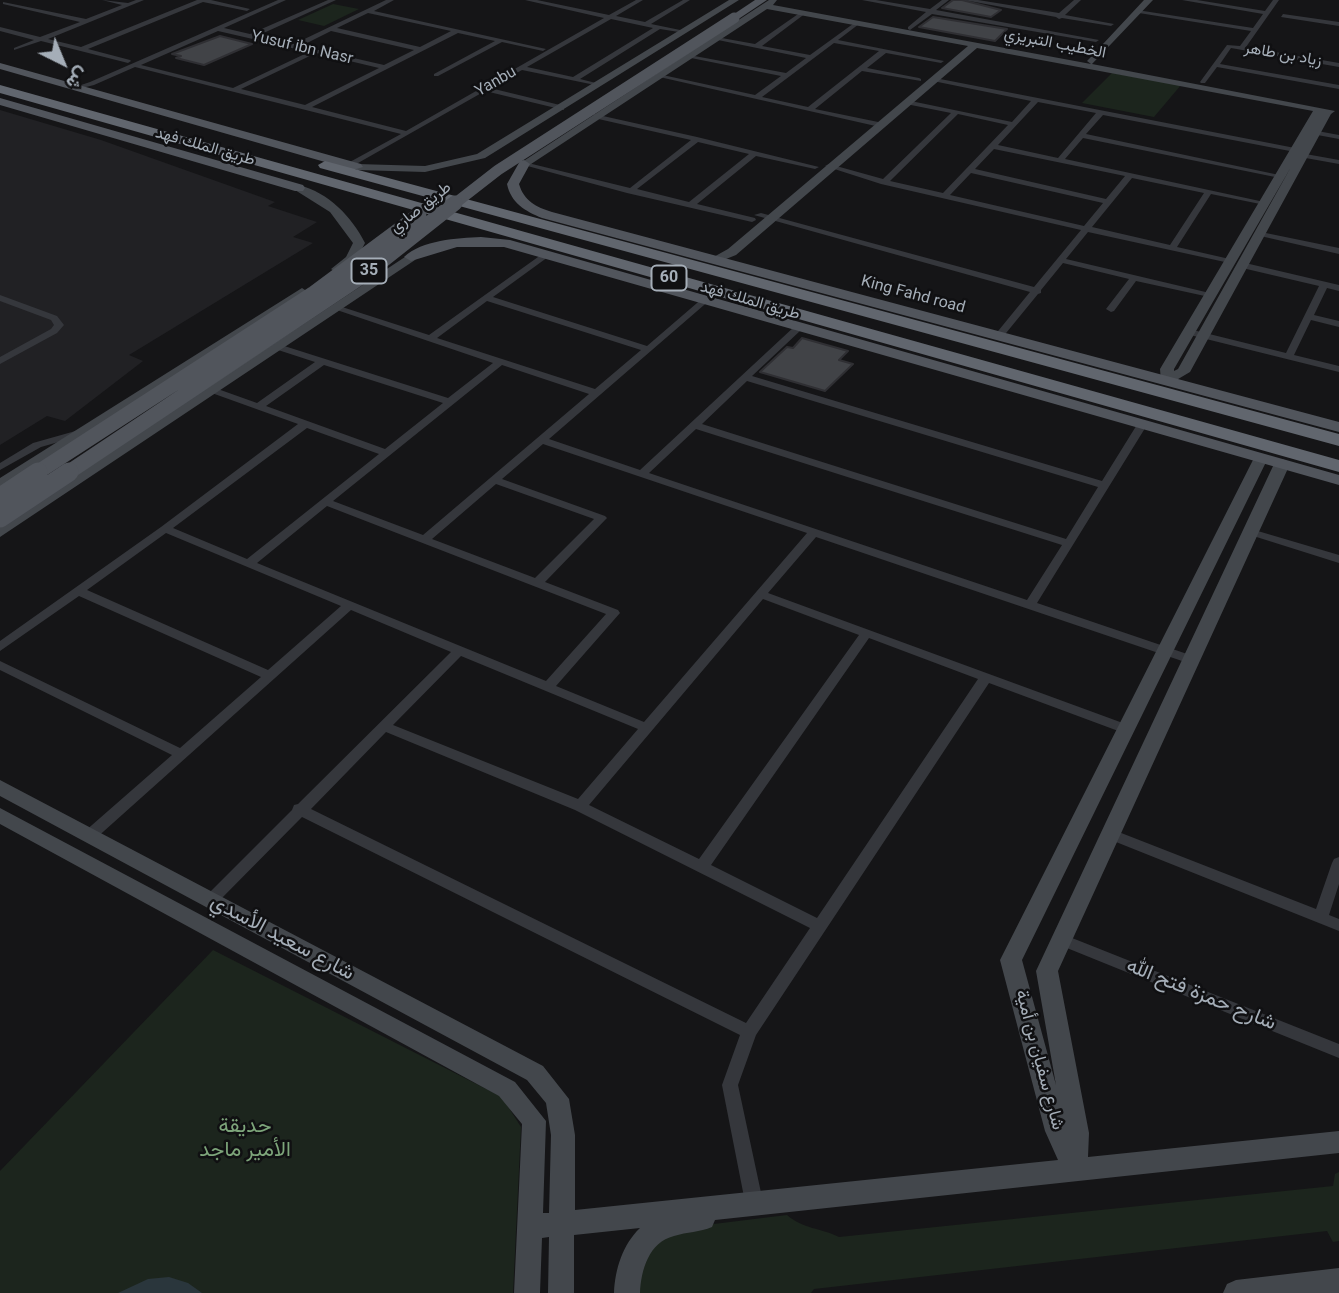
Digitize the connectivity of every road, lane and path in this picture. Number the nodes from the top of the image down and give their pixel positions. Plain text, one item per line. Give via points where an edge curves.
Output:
1 (14, 0) edge
2 (105, 0) edge
3 (141, 0) edge
4 (202, 0) edge
5 (269, 0) edge
6 (283, 0) edge
7 (333, 0) edge
8 (391, 0) edge
9 (528, 0) edge
10 (630, 0) edge
11 (640, 0) edge
12 (687, 0) edge
13 (735, 0) edge
14 (747, 0) edge
15 (865, 0) edge
16 (946, 0) edge
17 (967, 0) edge
18 (1016, 0) edge
19 (1078, 0) edge
20 (1135, 0) edge
21 (1149, 0) edge
22 (1185, 0) edge
23 (1276, 0) edge
24 (769, 2) edge
25 (1210, 2) edge
26 (3, 4) edge
27 (128, 5) junction
28 (1007, 7) junction
29 (247, 9) junction
30 (367, 11) junction
31 (1139, 11) junction
32 (931, 12) junction
33 (803, 13) junction
34 (1267, 13) junction
35 (607, 16) junction
36 (1283, 16) dead end
37 (728, 17) junction
38 (1059, 17) junction
39 (86, 22) junction
40 (857, 23) junction
41 (646, 24) junction
42 (1111, 24) junction
43 (1339, 24) edge
44 (659, 27) junction
45 (910, 28) junction
46 (0, 29) edge
47 (218, 29) junction
48 (331, 29) junction
49 (1255, 30) junction
50 (456, 31) junction
51 (683, 32) junction
52 (252, 36) junction
53 (41, 39) junction
54 (716, 39) junction
55 (501, 40) junction
56 (1096, 40) junction
57 (833, 41) junction
58 (969, 44) junction
59 (295, 46) junction
60 (756, 47) junction
61 (1242, 48) junction
62 (16, 49) dead end
63 (420, 49) junction
64 (543, 49) junction
65 (83, 50) junction
66 (885, 50) junction
67 (316, 51) junction
68 (688, 57) junction
69 (811, 57) junction
70 (1078, 58) junction
71 (941, 61) junction
72 (1092, 61) junction
73 (131, 63) junction
74 (1216, 65) junction
75 (1339, 65) edge
76 (0, 66) edge
77 (385, 67) junction
78 (522, 68) junction
79 (862, 69) junction
80 (436, 75) dead end
81 (787, 75) junction
82 (658, 76) junction
83 (0, 78) edge
84 (573, 80) junction
85 (919, 80) junction
86 (935, 80) junction
87 (1203, 82) junction
88 (598, 85) junction
89 (78, 87) junction
90 (1339, 87) edge
91 (0, 89) edge
92 (484, 89) junction
93 (234, 90) junction
94 (756, 98) junction
95 (1036, 100) junction
96 (0, 101) edge
97 (909, 102) junction
98 (305, 108) junction
99 (561, 108) junction
100 (809, 110) junction
101 (1331, 110) edge
102 (956, 112) junction
103 (1101, 112) junction
104 (597, 116) junction
105 (868, 122) junction
106 (1013, 124) junction
107 (880, 125) junction
108 (403, 132) junction
109 (1315, 132) junction
110 (1081, 135) junction
111 (171, 137) junction
112 (1339, 137) edge
113 (697, 139) junction
114 (992, 146) junction
115 (755, 153) junction
116 (1299, 153) junction
117 (1060, 160) junction
118 (1339, 162) edge
119 (524, 164) junction
120 (351, 165) junction
121 (830, 166) junction
122 (816, 167) junction
123 (969, 170) junction
124 (1130, 174) junction
125 (1280, 176) junction
126 (884, 182) junction
127 (299, 188) junction
128 (630, 191) junction
129 (1209, 191) junction
130 (945, 196) junction
131 (1109, 202) junction
132 (1265, 203) junction
133 (691, 205) junction
134 (760, 218) junction
135 (584, 225) joint
136 (1087, 229) junction
137 (1259, 233) junction
138 (544, 249) junction
139 (1172, 249) junction
140 (1339, 251) edge
141 (411, 257) joint
142 (1063, 261) junction
143 (1236, 264) junction
144 (719, 265) junction
145 (1134, 278) junction
146 (1324, 284) junction
147 (1339, 288) edge
148 (674, 290) joint
149 (1038, 291) junction
150 (1211, 296) junction
151 (0, 298) edge
152 (486, 298) junction
153 (707, 299) junction
154 (848, 305) junction
155 (336, 308) junction
156 (1111, 309) dead end
157 (1308, 317) junction
158 (1339, 324) edge
159 (798, 328) junction
160 (1196, 333) junction
161 (999, 336) junction
162 (431, 338) junction
163 (278, 347) junction
164 (648, 349) junction
165 (1289, 356) junction
166 (1079, 358) junction
167 (0, 361) edge
168 (323, 361) junction
169 (501, 361) junction
170 (1339, 369) edge
171 (746, 377) junction
172 (1168, 381) junction
173 (1051, 385) junction
174 (1138, 387) junction
175 (212, 390) junction
176 (596, 393) junction
177 (450, 402) junction
178 (258, 407) junction
179 (1272, 409) joint
180 (305, 424) junction
181 (695, 425) junction
182 (1142, 425) junction
183 (1339, 429) edge
184 (82, 432) junction
185 (542, 440) junction
186 (1339, 440) edge
187 (1339, 447) edge
188 (387, 453) junction
189 (1261, 458) junction
190 (1339, 458) edge
191 (1282, 464) junction
192 (1339, 466) edge
193 (0, 467) edge
194 (642, 474) junction
195 (494, 480) junction
196 (1339, 480) edge
197 (0, 485) edge
198 (1104, 485) junction
199 (0, 497) edge
200 (326, 502) junction
201 (0, 518) edge
202 (165, 529) junction
203 (0, 532) edge
204 (814, 532) junction
205 (1251, 532) junction
206 (424, 540) junction
207 (1068, 543) junction
208 (1339, 559) edge
209 (248, 564) junction
210 (537, 583) junction
211 (78, 591) junction
212 (762, 595) junction
213 (349, 606) junction
214 (1030, 606) junction
215 (866, 633) junction
216 (0, 647) edge
217 (1165, 651) junction
218 (458, 652) junction
219 (1192, 660) junction
220 (0, 665) edge
221 (270, 676) junction
222 (986, 677) junction
223 (547, 688) junction
224 (383, 726) junction
225 (647, 728) junction
226 (1126, 729) junction
227 (181, 754) junction
228 (0, 787) edge
229 (580, 806) junction
230 (299, 809) junction
231 (0, 815) edge
232 (1111, 834) junction
233 (89, 836) junction
234 (1339, 863) edge
235 (702, 867) junction
236 (211, 900) junction
237 (1320, 918) junction
238 (1339, 925) edge
239 (820, 926) junction
240 (1062, 940) junction
241 (749, 1032) junction
242 (1339, 1051) edge
243 (1339, 1142) edge
244 (1075, 1169) junction
245 (754, 1202) junction
246 (563, 1224) junction
247 (530, 1227) junction
248 (1339, 1280) edge
249 (527, 1293) edge
250 (561, 1293) edge
251 (627, 1293) edge
252 (1236, 1293) edge

1 - 26 street
2 - 27 street
3 - 27 street
4 - 29 street
4 - 65 street
5 - 29 street
6 - 47 street
7 - 52 street
8 - 30 street
9 - 35 street
10 - 35 street, Yanbu
11 - 35 street, Yanbu
12 - 41 street
13 - 51 street
14 - 37 main road, طريق صاري / 35
15 - 32 street
16 - 32 street
17 - 28 street
18 - 28 street
19 - 38 street
20 - 42 street
21 - 31 street
22 - 25 street
23 - 34 street
24 - 33 street, الخطيب التبريزي
24 - 37 main road, طريق صاري / 35
24 - 45 street, الخطيب التبريزي
24 - 54 street
25 - 34 street
26 - 39 street
27 - 39 street
28 - 38 street
29 - 73 street
30 - 48 street
30 - 50 street
31 - 49 street
31 - 72 street
32 - 45 street
32 - 56 street
33 - 40 street, الخطيب التبريزي
33 - 60 street
34 - 49 street
35 - 41 street
35 - 64 street, Yanbu
35 - 78 street, Yanbu
36 - 43 street
37 - 199 main road, طريق صاري / 35, bridge via 490,162 314,293
37 - 201 main road, طريق صاري / 35, bridge via 498,170 364,275
38 - 42 street
39 - 53 street
40 - 57 street
40 - 58 street, الخطيب التبريزي
41 - 44 street
42 - 56 street
44 - 51 street
44 - 84 street
45 - 70 street, الخطيب التبريزي
46 - 53 street
47 - 52 street, Yusuf ibn Nasr
47 - 73 street
48 - 59 street
48 - 63 street
49 - 61 street
50 - 55 street
50 - 63 street
51 - 88 street
52 - 59 street, Yusuf ibn Nasr
53 - 62 street
53 - 65 street
54 - 60 street
54 - 68 street
55 - 64 street
55 - 80 street
56 - 70 street
57 - 66 street
57 - 69 street
58 - 71 street
58 - 86 street
58 - 101 street, الخطيب التبريزي
59 - 67 street, Yusuf ibn Nasr
60 - 69 street
61 - 74 street, زياد بن طاهر via 1230,47
61 - 75 street, زياد بن طاهر
63 - 77 street
64 - 108 street, Yanbu
65 - 73 street
66 - 71 street
66 - 79 street
67 - 77 street, Yusuf ibn Nasr
67 - 93 street
68 - 81 street
68 - 82 street
69 - 81 street
70 - 72 street, الخطيب التبريزي
71 - 85 street
72 - 87 street, الخطيب التبريزي
73 - 89 street
73 - 93 street
74 - 87 street, زياد بن طاهر
74 - 90 street
76 - 89 main road
77 - 98 street
78 - 84 street
78 - 92 street, Yanbu
79 - 85 street
79 - 100 street
81 - 94 street
82 - 94 street
82 - 104 street
83 - 144 highway, طريق الملك فهد / 60
84 - 88 street
85 - 105 street
86 - 95 street
86 - 97 street
87 - 101 street, الخطيب التبريزي
88 - 99 street
89 - 120 main road
91 - 111 highway, طريق الملك فهد / 60
92 - 99 street
92 - 108 street, Yanbu
93 - 98 street
94 - 100 street
95 - 103 street
95 - 106 street
96 - 127 main road
97 - 102 street
97 - 107 street
98 - 108 street
99 - 120 street via 466,162 425,169
100 - 105 street
101 - 109 street
101 - 116 street
102 - 106 street
102 - 126 street
103 - 110 street
103 - 116 street
104 - 113 street
104 - 119 street
105 - 107 street
105 - 122 street
106 - 114 street
107 - 121 street
108 - 120 street, Yanbu
109 - 112 street
109 - 116 street
110 - 117 street
110 - 125 street
111 - 127 highway
111 - 138 highway, طريق الملك فهد / 60
113 - 115 street
113 - 128 street
114 - 117 street
114 - 123 street
115 - 122 street
115 - 133 street
116 - 118 street
116 - 125 street
116 - 137 street
117 - 124 street
119 - 128 street
119 - 135 main road via 513,184 517,198 534,210
121 - 126 street
121 - 134 street
122 - 134 street
123 - 130 street
123 - 131 street
124 - 129 street
124 - 131 street
125 - 132 street
126 - 130 street
127 - 184 street via 314,193 354,232 359,243 351,259
128 - 133 street
129 - 132 street
129 - 139 street
130 - 136 street
131 - 136 street
132 - 143 street
133 - 134 street
134 - 144 street
134 - 144 street via 720,250
134 - 149 street
135 - 144 highway
136 - 139 street
136 - 142 street
137 - 140 street
137 - 143 street
138 - 141 main road, طريق الملك فهد via 471,241 431,248
138 - 148 highway
138 - 152 street
138 - 173 highway, طريق الملك فهد / 60
139 - 143 street
141 - 155 street
142 - 145 street
142 - 149 street
143 - 146 street
143 - 150 street
143 - 160 street
144 - 154 highway, طريق الملك فهد / 60
144 - 161 main road, King Fahd road
145 - 150 street
145 - 156 street
146 - 147 street
146 - 157 street
148 - 153 main road, طريق الملك فهد
149 - 161 street
150 - 160 street
151 - 167 street via 54,318 59,325
152 - 162 street
152 - 164 street
153 - 159 main road, طريق الملك فهد
153 - 164 street
154 - 166 main road, طريق الملك فهد
154 - 174 highway, طريق الملك فهد / 60
155 - 162 street
155 - 163 street
157 - 158 street
157 - 165 street
159 - 171 street
159 - 182 main road, طريق الملك فهد
160 - 165 street
160 - 172 street via 1167,369
161 - 166 main road, King Fahd road
162 - 169 street
163 - 168 street
163 - 175 street
164 - 176 street
165 - 170 street
166 - 172 main road, King Fahd road
168 - 177 street
168 - 178 street
169 - 176 street
169 - 177 street
171 - 181 street
171 - 198 street
172 - 179 main road, King Fahd road
173 - 190 highway
173 - 192 highway, طريق الملك فهد / 60
174 - 186 highway, طريق الملك فهد / 60
174 - 187 highway
175 - 178 street
175 - 203 street
176 - 185 street
177 - 188 street
178 - 180 street
179 - 183 highway
180 - 188 street
180 - 202 street
181 - 194 street
181 - 207 street
182 - 189 main road, طريق الملك فهد
182 - 198 street
184 - 193 street via 37,445
184 - 197 street
185 - 194 street
185 - 195 street
188 - 200 street
189 - 191 main road, طريق الملك فهد
189 - 217 street, شارع سفيان بن أمية
191 - 196 main road, طريق الملك فهد
191 - 205 street, شارع سفيان بن أمية
194 - 204 street
195 - 206 street
195 - 210 street via 601,518
198 - 207 street
200 - 206 street
200 - 209 street
202 - 209 street
202 - 211 street
204 - 212 street
204 - 214 street
205 - 208 street
205 - 219 street, شارع سفيان بن أمية
206 - 210 street
207 - 214 street
209 - 213 street
210 - 223 street via 614,613
211 - 216 street
211 - 221 street
212 - 215 street
212 - 225 street
213 - 218 street
213 - 221 street
214 - 217 street
215 - 222 street
215 - 235 street
217 - 219 street
217 - 226 street, شارع سفيان بن أمية
218 - 223 street
218 - 224 street
219 - 232 street, شارع سفيان بن أمية
220 - 227 street
221 - 227 street
222 - 226 street
222 - 239 street
223 - 225 street
224 - 229 street
224 - 230 street
225 - 229 street
226 - 244 street, شارع سفيان بن أمية via 1012,960 1057,1131
227 - 233 street
228 - 233 street, شارع سعيد الأسدي
229 - 235 street
230 - 236 street
230 - 241 street
231 - 247 street, شارع سعيد الأسدي via 507,1089 534,1121
232 - 237 street
232 - 240 street, شارع سفيان بن أمية
233 - 236 street, شارع سعيد الأسدي
234 - 237 street
235 - 239 street
236 - 246 street, شارع سعيد الأسدي via 535,1073 557,1100 563,1135
237 - 238 street
239 - 241 street
240 - 242 street, شارح حمزة فتح الله
240 - 244 street, شارع سفيان بن أمية via 1047,971 1077,1133
241 - 245 street via 730,1085
243 - 244 street
244 - 245 street
245 - 246 street
245 - 251 street via 660,1228 640,1246 627,1274
246 - 247 street
246 - 250 street
247 - 249 street
248 - 252 street

